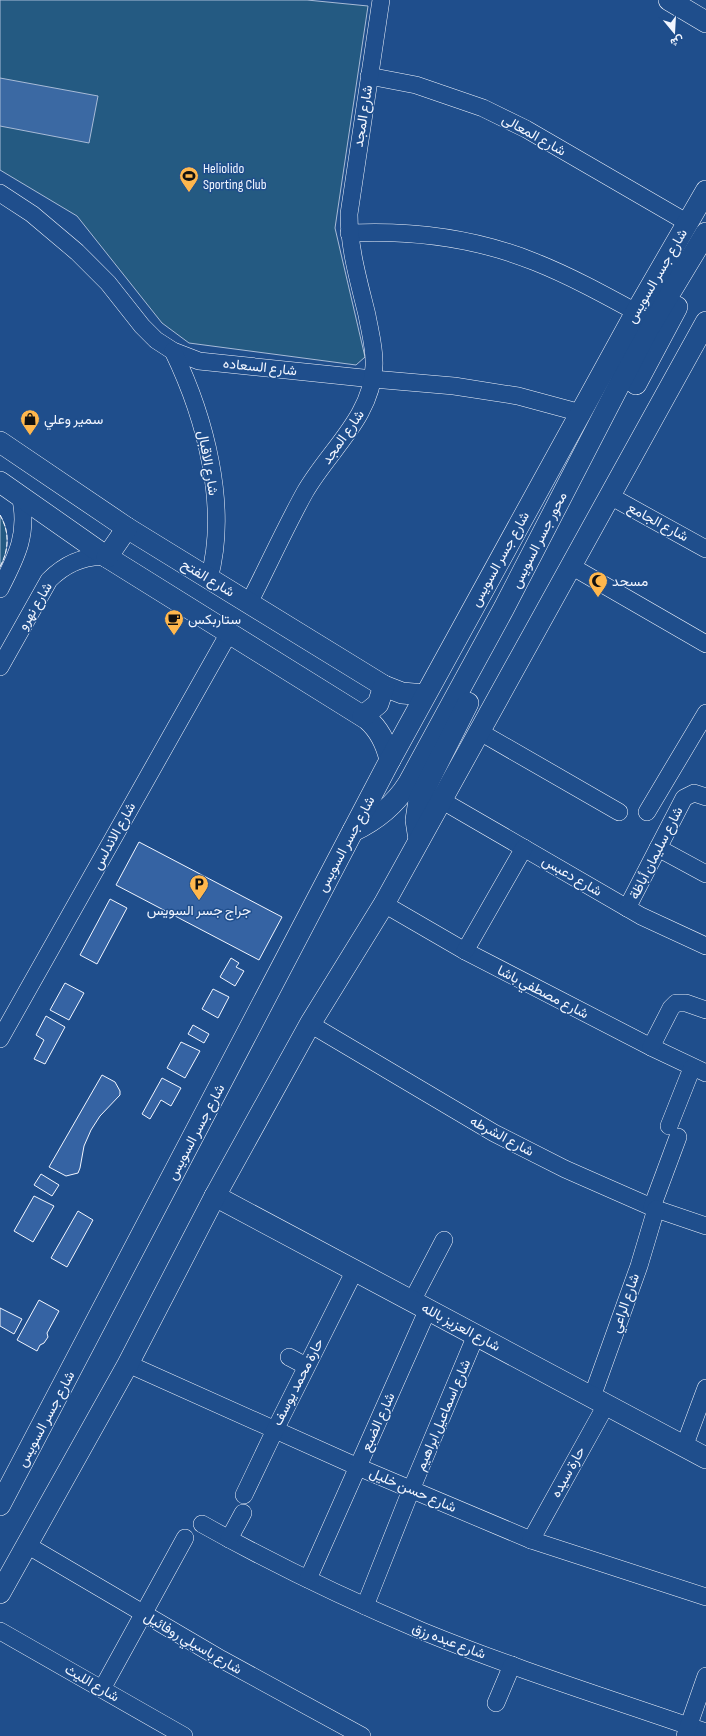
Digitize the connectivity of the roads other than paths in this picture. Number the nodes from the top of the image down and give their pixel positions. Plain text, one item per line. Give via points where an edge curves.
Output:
1 (381, 0) edge
2 (669, 0) edge
3 (706, 22) edge
4 (369, 76) junction
5 (706, 191) edge
6 (0, 193) edge
7 (688, 222) junction
8 (349, 233) junction
9 (706, 233) edge
10 (706, 258) edge
11 (636, 312) junction
12 (706, 322) edge
13 (173, 351) junction
14 (373, 379) junction
15 (581, 413) junction
16 (0, 442) edge
17 (0, 482) edge
18 (20, 496) junction
19 (610, 496) junction
20 (127, 528) junction
21 (706, 548) edge
22 (107, 556) junction
23 (571, 566) junction
24 (209, 579) junction
25 (0, 589) edge
26 (249, 603) junction
27 (229, 633) junction
28 (706, 644) edge
29 (0, 667) edge
30 (384, 686) junction
31 (425, 695) junction
32 (706, 713) edge
33 (363, 716) junction
34 (480, 732) junction
35 (390, 760) junction
36 (706, 797) edge
37 (441, 800) junction
38 (619, 812) dead end
39 (647, 812) dead end
40 (353, 831) junction
41 (419, 840) junction
42 (524, 848) junction
43 (658, 848) junction
44 (706, 874) edge
45 (384, 904) junction
46 (627, 908) junction
47 (706, 946) edge
48 (465, 951) junction
49 (706, 1010) edge
50 (310, 1024) junction
51 (0, 1039) edge
52 (651, 1047) junction
53 (699, 1071) edge
54 (215, 1196) junction
55 (654, 1208) junction
56 (706, 1226) edge
57 (444, 1240) dead end
58 (354, 1270) junction
59 (420, 1305) junction
60 (476, 1335) junction
61 (289, 1357) dead end
62 (128, 1364) junction
63 (306, 1366) junction
64 (706, 1388) edge
65 (599, 1401) junction
66 (275, 1430) junction
67 (684, 1447) junction
68 (706, 1458) edge
69 (358, 1467) junction
70 (411, 1490) junction
71 (244, 1495) dead end
72 (0, 1505) edge
73 (243, 1513) dead end
74 (202, 1524) dead end
75 (185, 1538) dead end
76 (229, 1539) junction
77 (531, 1540) junction
78 (27, 1545) junction
79 (308, 1580) junction
80 (0, 1593) edge
81 (706, 1597) edge
82 (365, 1606) junction
83 (143, 1614) junction
84 (0, 1631) edge
85 (512, 1665) junction
86 (706, 1676) edge
87 (102, 1689) junction
88 (496, 1703) dead end
89 (686, 1731) edge
90 (706, 1732) edge
91 (184, 1736) edge
92 (362, 1736) edge

1 - 4 street, شارع المجد
2 - 3 main road
4 - 7 street, شارع المعالى via 439,92 489,111 526,129
4 - 8 street, شارع المجد via 350,202
5 - 7 main road, شارع جسر السويس
6 - 13 street, شارع السعاده via 38,218 78,252 108,283 149,333
7 - 11 main road, شارع جسر السويس
8 - 11 street via 428,235 489,247 534,261
8 - 14 street, شارع المجد via 372,340
9 - 40 main road, محور جسر السويس via 648,329 504,608 408,784 392,805
10 - 41 main road, محور جسر السويس via 662,335 422,791 416,820
11 - 15 main road, شارع جسر السويس
12 - 19 main road
13 - 14 street, شارع السعاده via 199,361
13 - 24 street, شارع الاقبال via 197,410 211,471 215,547
14 - 15 street, شارع السعاده via 486,390
14 - 26 street, شارع المجد via 362,412 305,493
15 - 31 main road, شارع جسر السويس
16 - 20 main road, شارع الفتح
17 - 18 main road
18 - 22 main road
18 - 25 street via 24,522 22,541
19 - 21 street, شارع الجامع
19 - 23 main road
20 - 22 main road
20 - 24 main road, شارع الفتح
22 - 27 main road
22 - 29 street, شارع نهرو via 75,561 49,580
23 - 28 street
23 - 34 main road
24 - 26 main road, شارع الفتح
26 - 30 main road, شارع الفتح
27 - 33 main road
27 - 51 street, شارع الاندلس
30 - 31 main road, شارع الفتح via 398,692
30 - 33 main road via 378,704
31 - 35 main road, شارع جسر السويس
32 - 39 street
33 - 35 main road via 381,734
34 - 37 main road
34 - 38 street
35 - 40 main road, شارع جسر السويس
36 - 43 street, شارع سليمان أباظة via 694,793 684,798
37 - 41 main road
37 - 42 street, شارع دعبس
40 - 72 main road, شارع جسر السويس
41 - 45 main road
42 - 46 street, شارع دعبس
42 - 48 street
43 - 44 street
43 - 46 street, شارع سليمان أباظة
45 - 48 street, شارع مصطفي باشا
45 - 50 main road
46 - 47 street, شارع دعبس
48 - 52 street, شارع مصطفي باشا
49 - 52 street via 686,1003 676,1003 670,1008
50 - 54 main road
50 - 55 street, شارع الشرطه via 494,1133 565,1169
52 - 53 street, شارع مصطفي باشا
53 - 55 street, شارع الراعي via 674,1131
54 - 58 main road, شارع العزيز بالله
54 - 62 main road
55 - 56 street, شارع الشرطه
55 - 65 street, شارع الراعي
57 - 59 street, شارع الضبع
58 - 59 main road, شارع العزيز بالله
58 - 63 street, حارة محمد يوسف
59 - 60 main road, شارع العزيز بالله
59 - 69 street, شارع الضبع
60 - 65 main road, شارع العزيز بالله
60 - 70 street, شارع اسماعيل ابراهيم
61 - 63 street
62 - 66 street, شارع حسن خليل
62 - 78 main road
63 - 66 street, حارة محمد يوسف
64 - 67 street
65 - 67 main road, شارع العزيز بالله
65 - 77 street, حارة سيده
66 - 69 street, شارع حسن خليل
66 - 71 street, حارة محمد يوسف
67 - 68 main road, شارع العزيز بالله
69 - 70 street, شارع حسن خليل
69 - 79 street, شارع الضبع
70 - 77 street, شارع حسن خليل
70 - 82 street, شارع اسماعيل ابراهيم
73 - 76 street
74 - 76 street, شارع عبده رزق
75 - 83 street
76 - 79 street, شارع عبده رزق
77 - 81 street, شارع حسن خليل
78 - 80 main road
78 - 83 street, شارع باسيلي روفائيل
79 - 82 street, شارع عبده رزق
82 - 85 street, شارع عبده رزق
83 - 87 street
83 - 92 street, شارع باسيلي روفائيل via 234,1667
84 - 87 street, شارع الليث
85 - 88 street
85 - 89 street, شارع عبده رزق
86 - 89 street
87 - 91 street, شارع الليث
89 - 90 street, شارع عبده رزق

